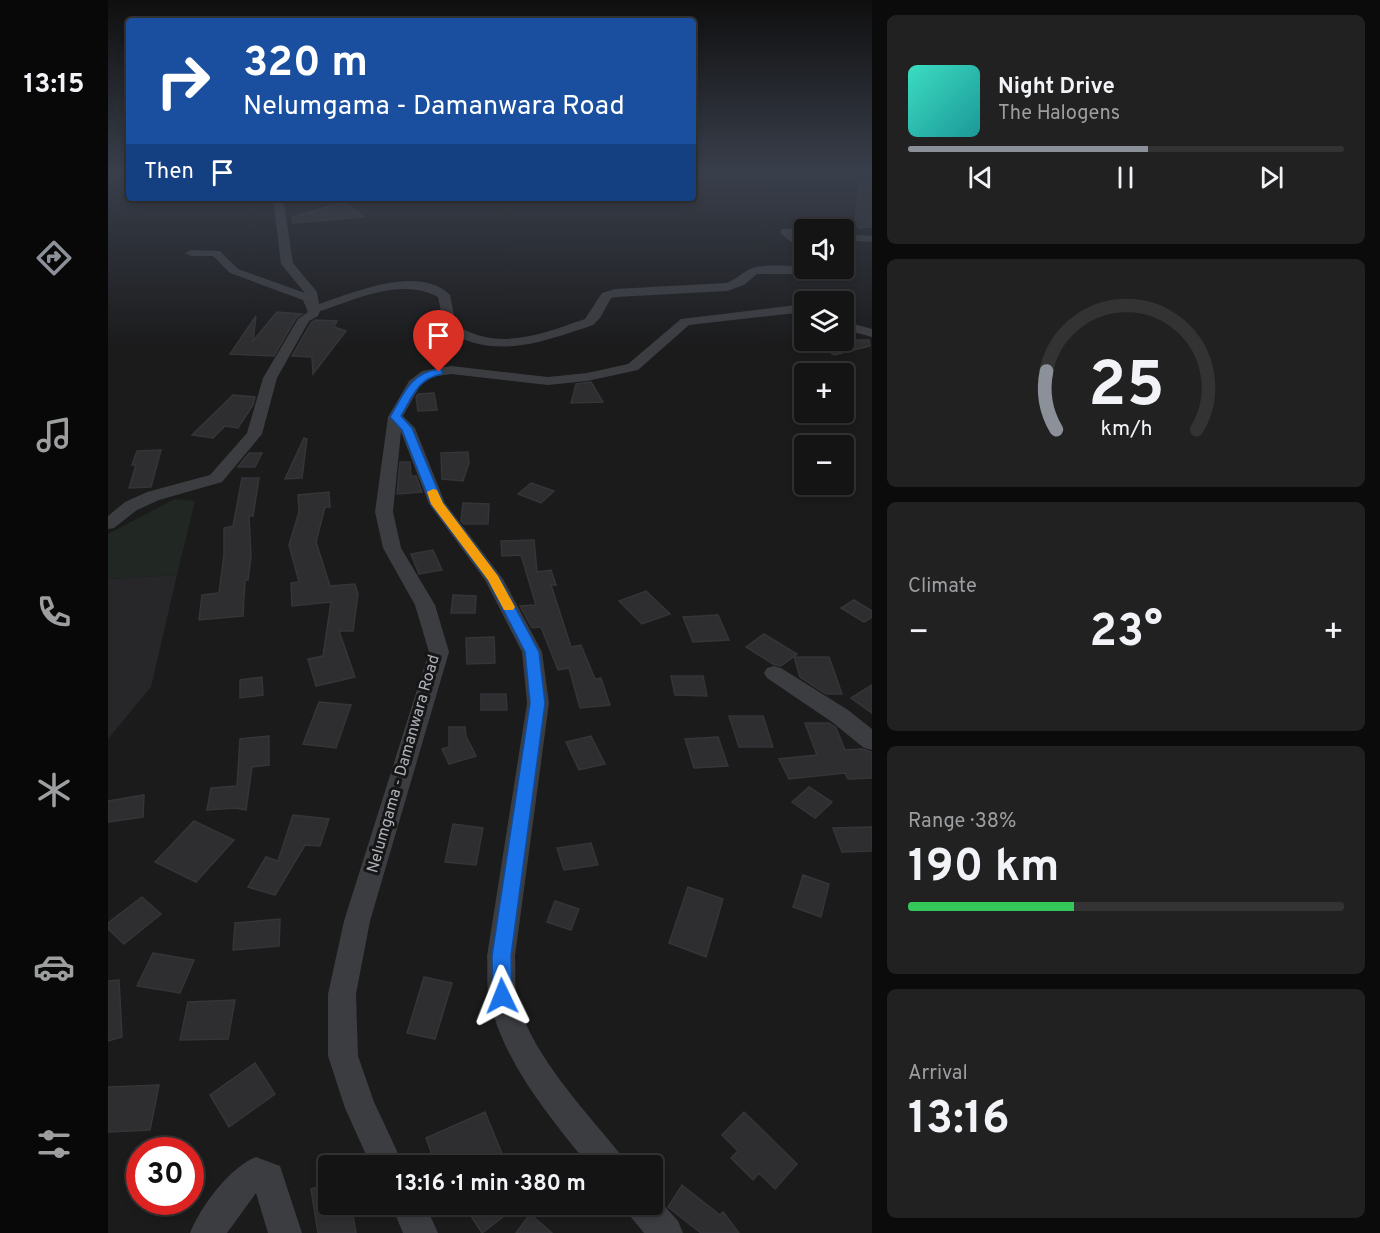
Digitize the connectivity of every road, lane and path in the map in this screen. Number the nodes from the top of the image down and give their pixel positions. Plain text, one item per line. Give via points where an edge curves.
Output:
1 (283, 232) edge
2 (854, 238) edge
3 (872, 239) edge
4 (191, 253) dead end
5 (794, 270) edge
6 (314, 309) junction
7 (794, 309) edge
8 (854, 328) edge
9 (872, 333) edge
10 (395, 417) junction
11 (108, 524) edge
12 (774, 673) dead end
13 (872, 742) edge
14 (383, 1155) edge
15 (601, 1155) edge
16 (412, 1215) edge
17 (651, 1215) edge
18 (207, 1233) edge
19 (285, 1233) edge
20 (421, 1233) edge
21 (666, 1233) edge

1 - 6 street via 287,264 311,292
2 - 3 street
4 - 6 street via 216,253 234,272 308,298
5 - 6 street via 754,271 740,283 727,287 615,293 606,296 589,322 512,343 461,336 450,327 444,295 421,285 392,286
6 - 11 street via 304,319 270,378 254,434 216,479 153,496 131,506
7 - 10 street, Nelumgama - Damanwara Road via 685,322 633,367 587,377 548,381 451,370 427,374 414,384
8 - 9 street
10 - 14 street, Nelumgama - Damanwara Road via 384,512 393,548 425,605 439,652 357,921 342,994 343,1056 360,1108
10 - 15 street via 407,428 437,504 494,579 532,652 538,703 501,956 502,996 515,1034 566,1112
12 - 13 street
16 - 20 street
17 - 21 street
18 - 19 street via 243,1183 256,1173 268,1178

